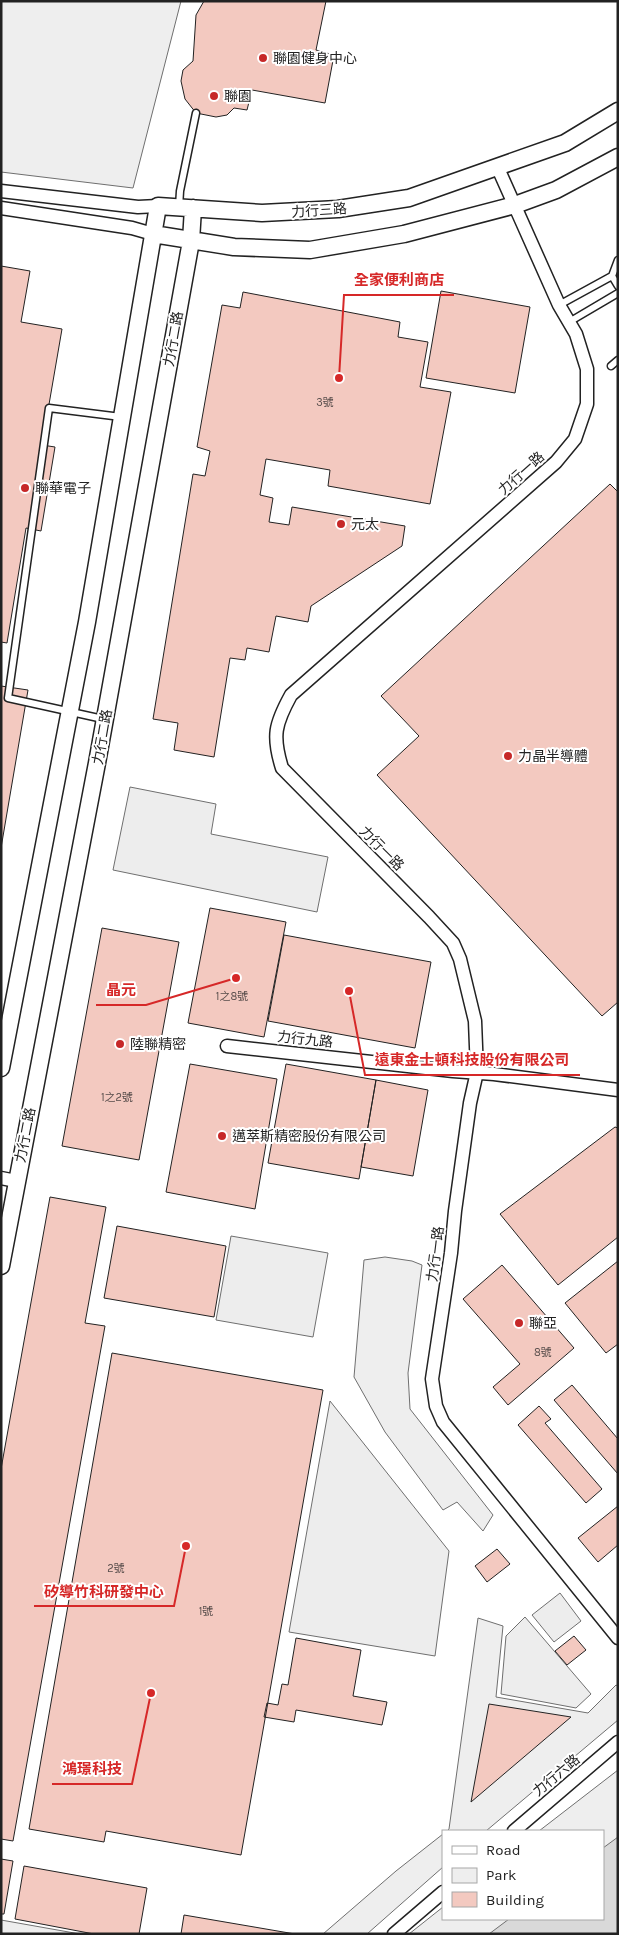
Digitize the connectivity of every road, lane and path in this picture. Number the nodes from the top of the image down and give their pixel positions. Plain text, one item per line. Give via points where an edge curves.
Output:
1 (618, 111) edge
2 (196, 113) dead end
3 (618, 157) edge
4 (498, 166) junction
5 (1, 191) edge
6 (515, 205) junction
7 (158, 206) junction
8 (186, 207) junction
9 (1, 208) edge
10 (153, 234) junction
11 (191, 241) junction
12 (618, 260) edge
13 (612, 276) junction
14 (618, 286) edge
15 (618, 293) edge
16 (559, 306) junction
17 (569, 322) junction
18 (618, 360) edge
19 (611, 366) dead end
20 (120, 417) junction
21 (69, 712) junction
22 (105, 720) junction
23 (227, 1046) dead end
24 (1, 1068) edge
25 (477, 1072) junction
26 (618, 1090) edge
27 (9, 1180) edge
28 (1, 1266) edge
29 (618, 1638) edge
30 (618, 1742) edge
31 (515, 1830) edge
32 (442, 1893) edge
33 (394, 1934) edge

1 - 4 street, 力行三路 via 565,143
2 - 8 lane via 180,191
3 - 6 street via 556,190
4 - 6 street, 力行一路
4 - 8 street, 力行三路 via 409,198 338,209 262,213
5 - 7 street, 力行三路 via 138,207
6 - 11 street via 404,234 310,250 234,248
6 - 16 street, 力行一路
7 - 8 street, 力行三路
7 - 10 street
8 - 11 street, 力行二路
9 - 10 street
10 - 11 street
10 - 20 street
11 - 22 street, 力行二路
12 - 13 lane
13 - 14 lane
13 - 16 lane
15 - 17 lane
16 - 17 street, 力行一路
17 - 25 street, 力行一路 via 587,369 587,404 575,439 556,462 291,695 275,731 282,768 453,943 475,1021
18 - 19 lane
20 - 21 street
20 - 21 lane via 49,408 8,698
21 - 22 lane
21 - 24 street
22 - 27 street, 力行二路
23 - 25 street, 力行九路
25 - 26 street, 力行九路
25 - 29 street, 力行一路 via 432,1379 436,1406 444,1422
27 - 28 street, 力行二路
30 - 31 street, 力行六路
32 - 33 street

